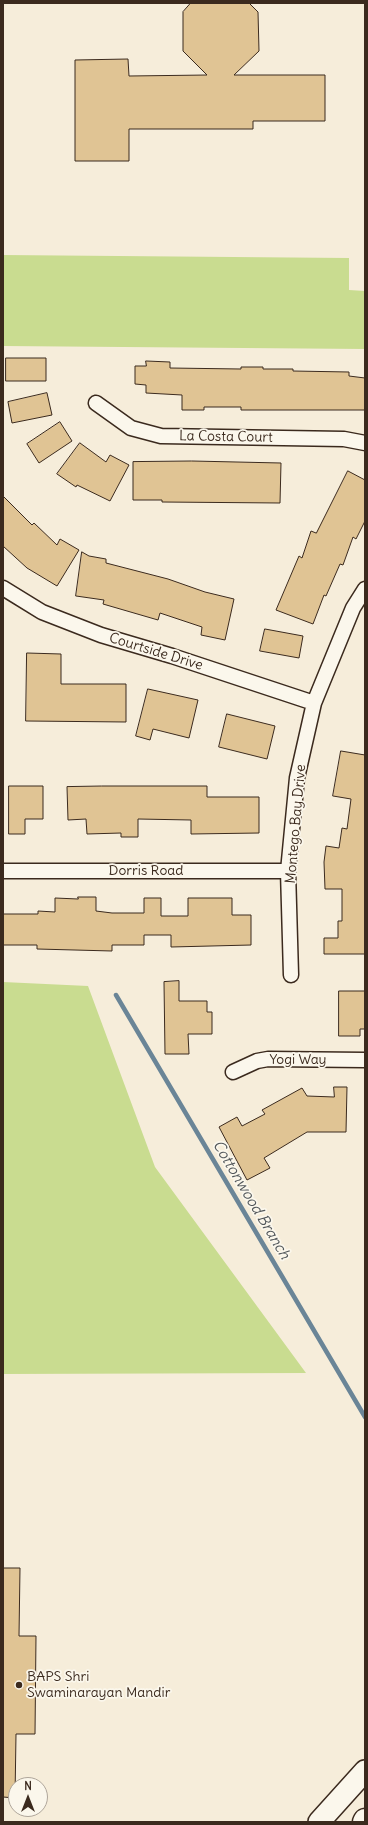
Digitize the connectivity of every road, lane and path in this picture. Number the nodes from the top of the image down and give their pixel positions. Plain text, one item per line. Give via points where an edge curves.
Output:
1 (96, 403) dead end
2 (365, 443) edge
3 (3, 588) edge
4 (365, 589) edge
5 (314, 703) junction
6 (3, 871) edge
7 (288, 872) junction
8 (291, 975) dead end
9 (365, 1060) edge
10 (233, 1072) dead end
11 (365, 1771) edge
12 (319, 1822) edge

1 - 2 street, La Costa Court via 131,428 161,436 344,439
3 - 5 street, Courtside Drive via 42,612 101,636 172,656
4 - 5 street, Montego Bay Drive via 353,608
5 - 7 street, Montego Bay Drive via 297,778
6 - 7 street, Dorris Road
7 - 8 street, Montego Bay Drive
9 - 10 street, Yogi Way via 268,1059
11 - 12 main road

